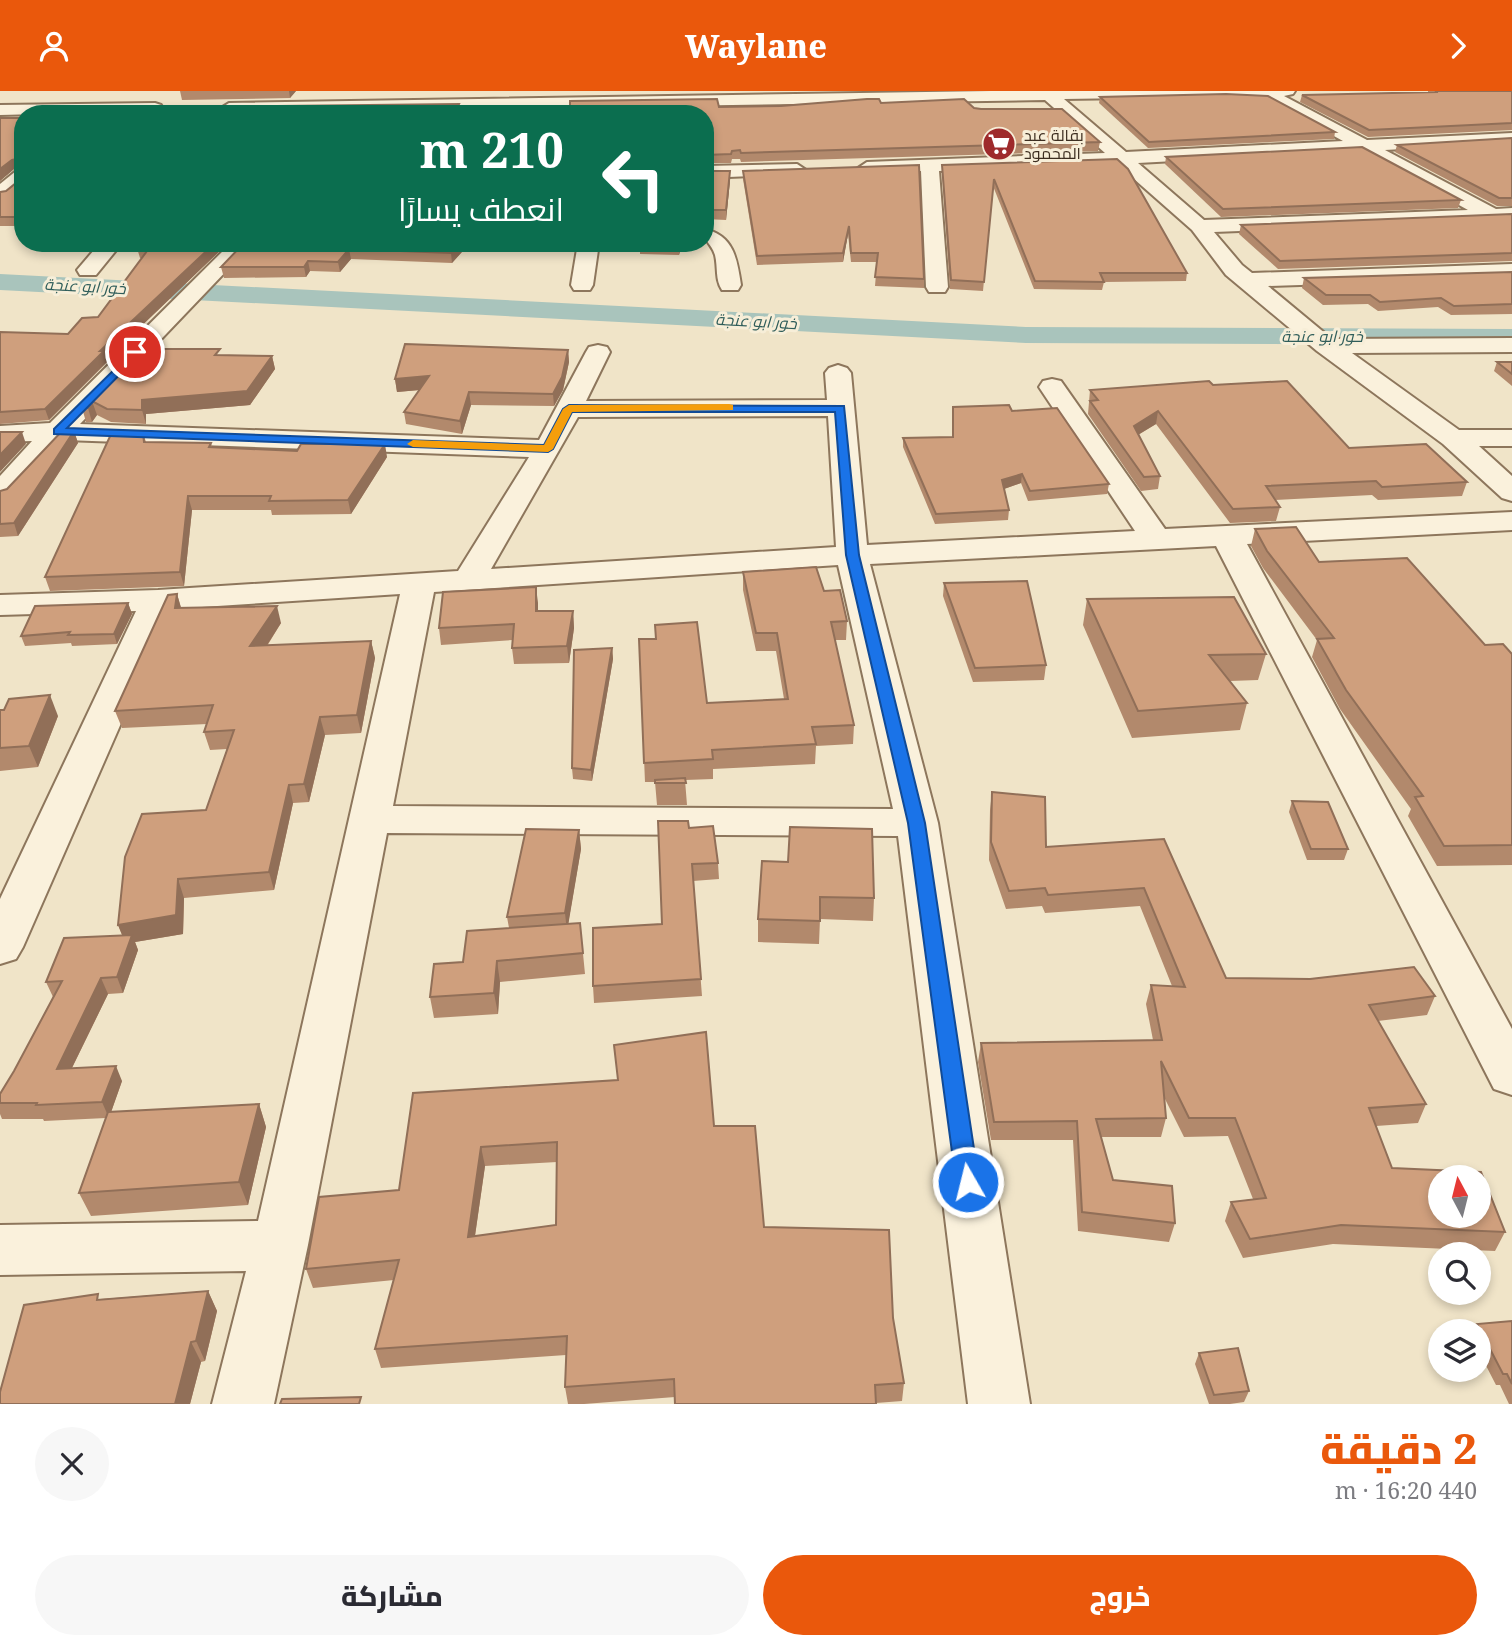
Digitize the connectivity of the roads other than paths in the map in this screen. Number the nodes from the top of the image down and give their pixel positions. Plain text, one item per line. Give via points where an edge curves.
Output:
1 (301, 91) edge
2 (1287, 91) edge
3 (1265, 92) edge
4 (1047, 93) edge
5 (838, 95) edge
6 (597, 102) edge
7 (287, 105) edge
8 (364, 105) edge
9 (1512, 138) edge
10 (1364, 144) junction
11 (1121, 158) junction
12 (930, 166) junction
13 (851, 168) edge
14 (811, 169) edge
15 (714, 172) edge
16 (14, 182) edge
17 (0, 194) edge
18 (1502, 214) edge
19 (1199, 226) junction
20 (714, 237) edge
21 (104, 252) edge
22 (234, 252) edge
23 (588, 252) edge
24 (88, 270) dead end
25 (1512, 271) edge
26 (1247, 280) junction
27 (582, 285) dead end
28 (730, 285) dead end
29 (937, 287) dead end
30 (1512, 345) edge
31 (1326, 346) junction
32 (598, 352) dead end
33 (1052, 387) dead end
34 (569, 409) junction
35 (58, 431) junction
36 (0, 434) edge
37 (1453, 438) junction
38 (1512, 439) edge
39 (548, 449) junction
40 (1512, 492) edge
41 (0, 494) edge
42 (1512, 521) edge
43 (1227, 536) junction
44 (1156, 539) junction
45 (852, 555) junction
46 (469, 579) junction
47 (419, 584) junction
48 (158, 600) junction
49 (0, 605) edge
50 (369, 820) junction
51 (917, 823) junction
52 (0, 947) edge
53 (1512, 1075) edge
54 (280, 1245) junction
55 (0, 1250) edge
56 (243, 1404) edge
57 (999, 1404) edge

1 - 7 street
2 - 3 street
3 - 4 street
3 - 10 street
4 - 5 street
4 - 11 street
5 - 6 street
6 - 8 street
9 - 10 street
10 - 11 street
10 - 18 street
11 - 12 street
11 - 19 street
12 - 13 street
12 - 29 street
14 - 15 street
16 - 17 street
18 - 19 street
19 - 26 street
20 - 28 street via 724,247
21 - 24 street
22 - 35 street
23 - 27 street
25 - 26 street
26 - 31 street
30 - 31 street
31 - 37 street
32 - 34 street
33 - 44 street
34 - 39 street
34 - 45 street via 839,391
35 - 36 street
35 - 39 street
35 - 41 street
37 - 38 street
37 - 40 street
39 - 46 street
42 - 43 street
43 - 44 street
43 - 53 street
44 - 45 street
45 - 46 street
45 - 51 street
46 - 47 street
47 - 48 street
47 - 50 street
48 - 49 street
48 - 52 street
50 - 51 street
50 - 54 street
51 - 57 street
54 - 55 street
54 - 56 street

